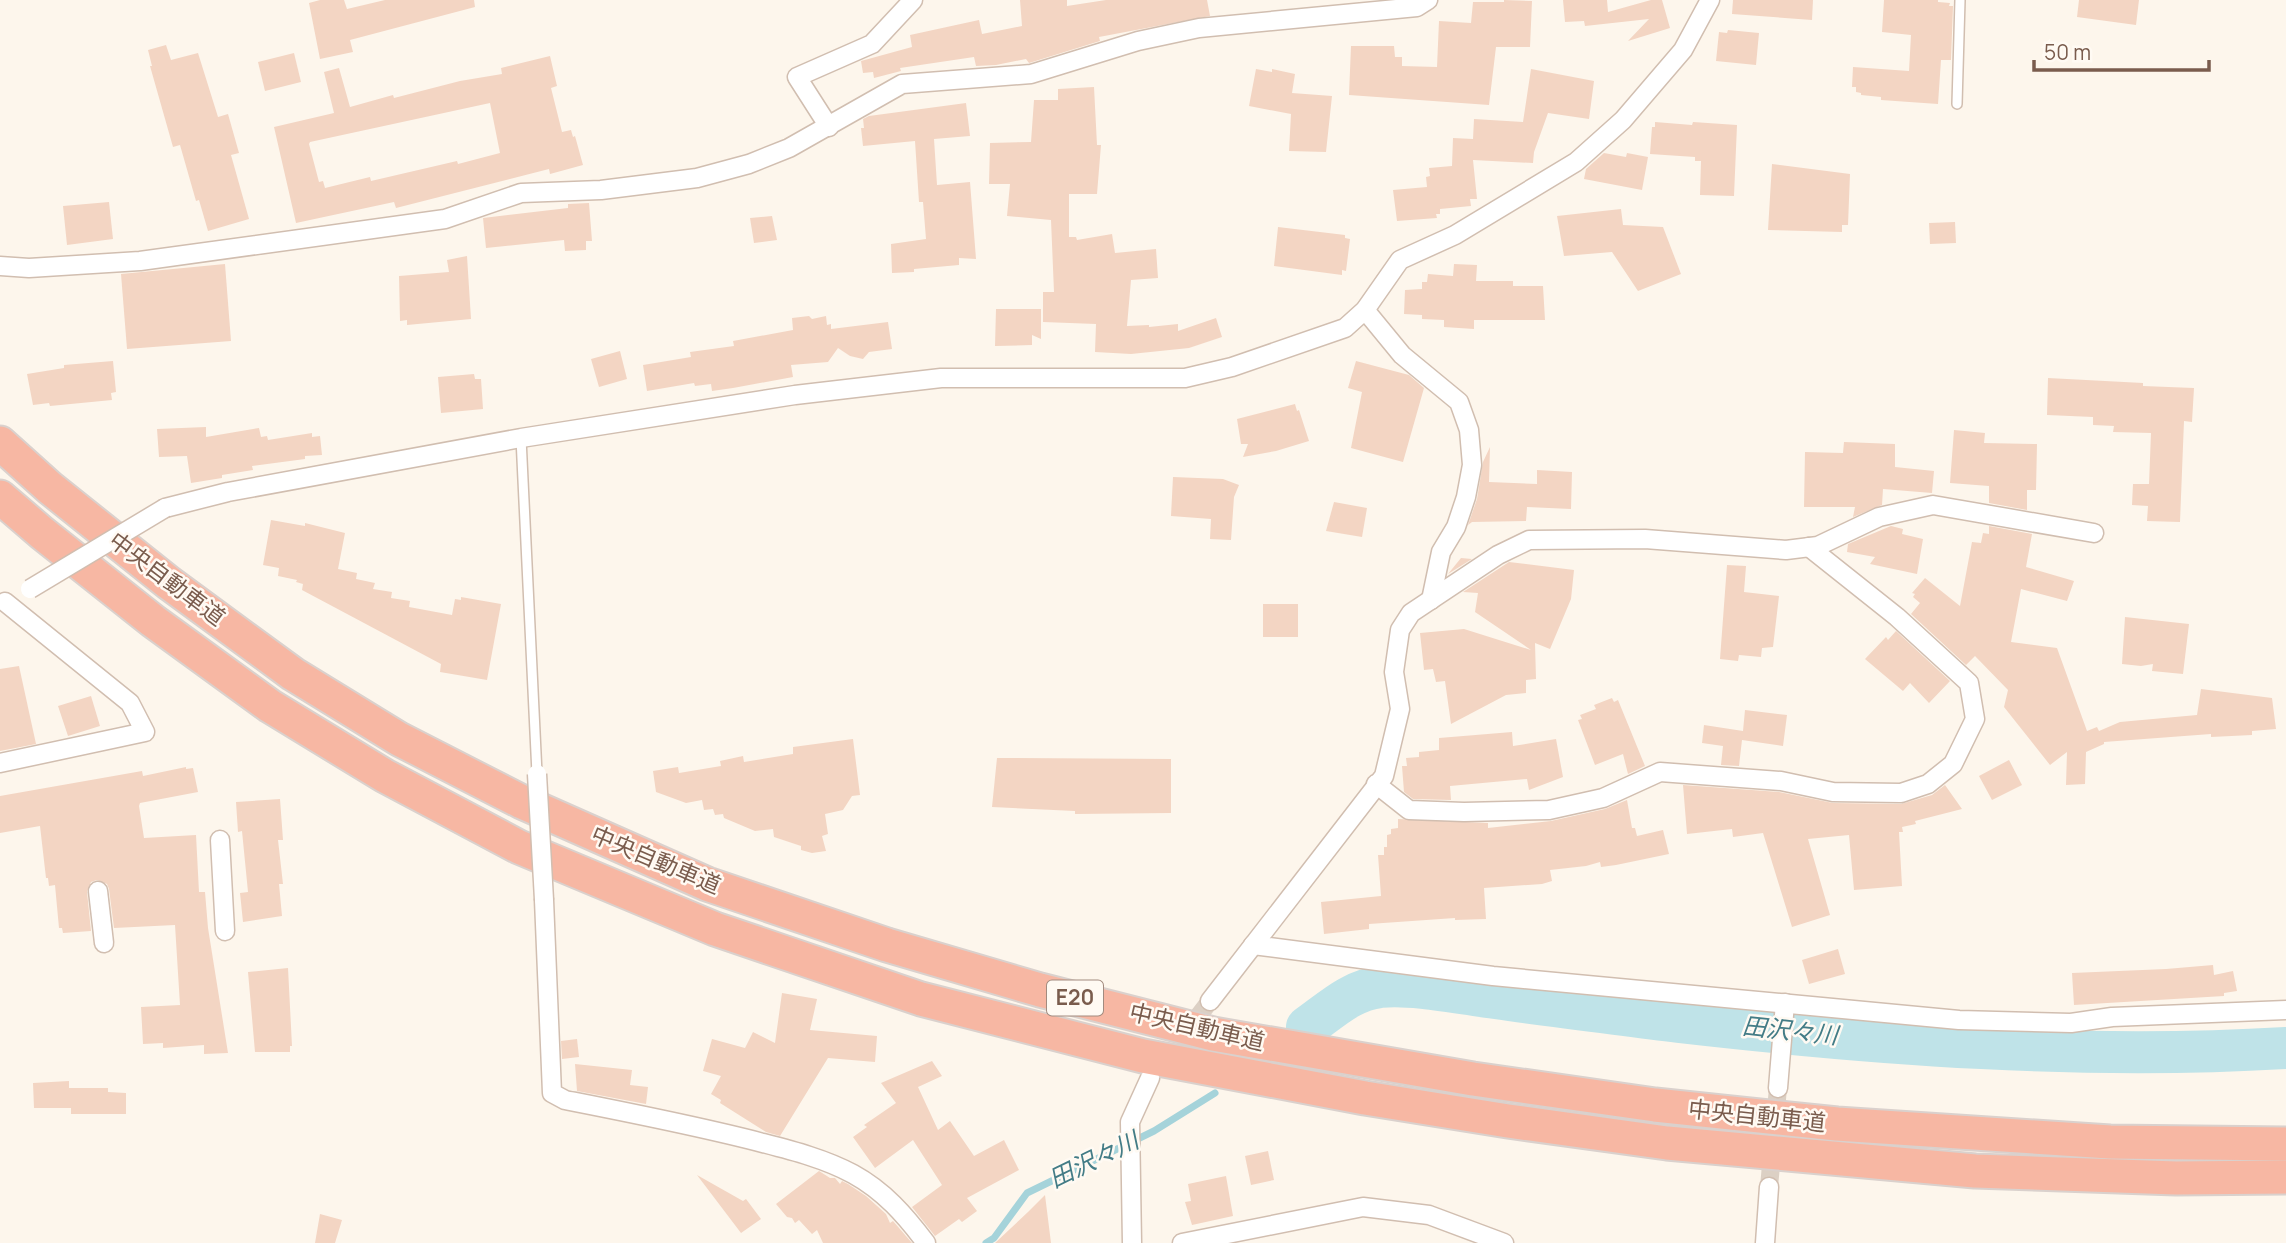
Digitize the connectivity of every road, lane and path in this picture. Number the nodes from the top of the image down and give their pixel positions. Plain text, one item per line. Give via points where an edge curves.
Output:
1 (913, 0) edge
2 (1428, 0) edge
3 (1710, 0) edge
4 (1960, 0) edge
5 (1957, 104) dead end
6 (829, 127) junction
7 (0, 266) edge
8 (1365, 310) junction
9 (521, 439) junction
10 (0, 443) edge
11 (0, 496) edge
12 (2094, 533) dead end
13 (1809, 548) junction
14 (1431, 600) junction
15 (3, 601) edge
16 (0, 763) edge
17 (537, 774) joint
18 (1376, 784) junction
19 (220, 840) dead end
20 (98, 891) dead end
21 (225, 931) dead end
22 (104, 943) dead end
23 (1253, 945) junction
24 (1210, 1001) tunnel mouth
25 (1785, 1003) junction
26 (2286, 1010) edge
27 (1150, 1078) tunnel mouth
28 (1778, 1088) tunnel mouth
29 (2286, 1144) edge
30 (2286, 1177) edge
31 (1769, 1187) tunnel mouth
32 (926, 1243) edge
33 (1132, 1243) edge
34 (1182, 1243) edge
35 (1504, 1243) edge
36 (1765, 1243) edge

1 - 6 street via 872,44 797,77
2 - 6 street via 1417,7 1199,28 1138,41 1031,74 902,84
3 - 8 street via 1683,50 1623,120 1576,162 1455,235 1400,260
4 - 5 lane
6 - 7 street via 749,164 697,178 601,190 520,193 445,219 140,261
8 - 9 street via 1345,328 1232,367 1185,378 941,378 795,395
8 - 14 street via 1402,355 1459,402 1469,430 1472,465 1466,497 1457,527 1441,552
9 - 15 street, bridge via 228,492 165,508
9 - 17 lane
10 - 29 highway, 中央自動車道 / E20 via 169,583 293,674 399,739 522,803 707,884 887,945 1213,1034 1473,1079 1837,1124 2110,1142
11 - 30 highway, 中央自動車道 / E20 via 153,621 270,706 384,776 519,847 715,929 921,999 1156,1058 1365,1098 1667,1143 1975,1171
12 - 13 street via 1933,505 1879,517
13 - 14 street via 1645,539 1529,540
13 - 18 street via 1897,617 1969,683 1975,719 1953,764 1928,784 1901,793 1833,792 1781,781 1660,772 1603,798 1549,810 1464,812 1409,810
14 - 18 street via 1411,613 1399,630 1394,672 1399,709 1384,776
15 - 16 street via 130,703 145,732
17 - 32 street, bridge via 552,1093 565,1100 817,1158 879,1191 903,1212
18 - 23 street
19 - 21 street
20 - 22 street
23 - 24 street
23 - 25 street via 1493,976
25 - 26 street via 1959,1020 2071,1023 2112,1017
25 - 28 street
27 - 33 street via 1130,1125
31 - 36 street
34 - 35 street via 1363,1207 1429,1215

